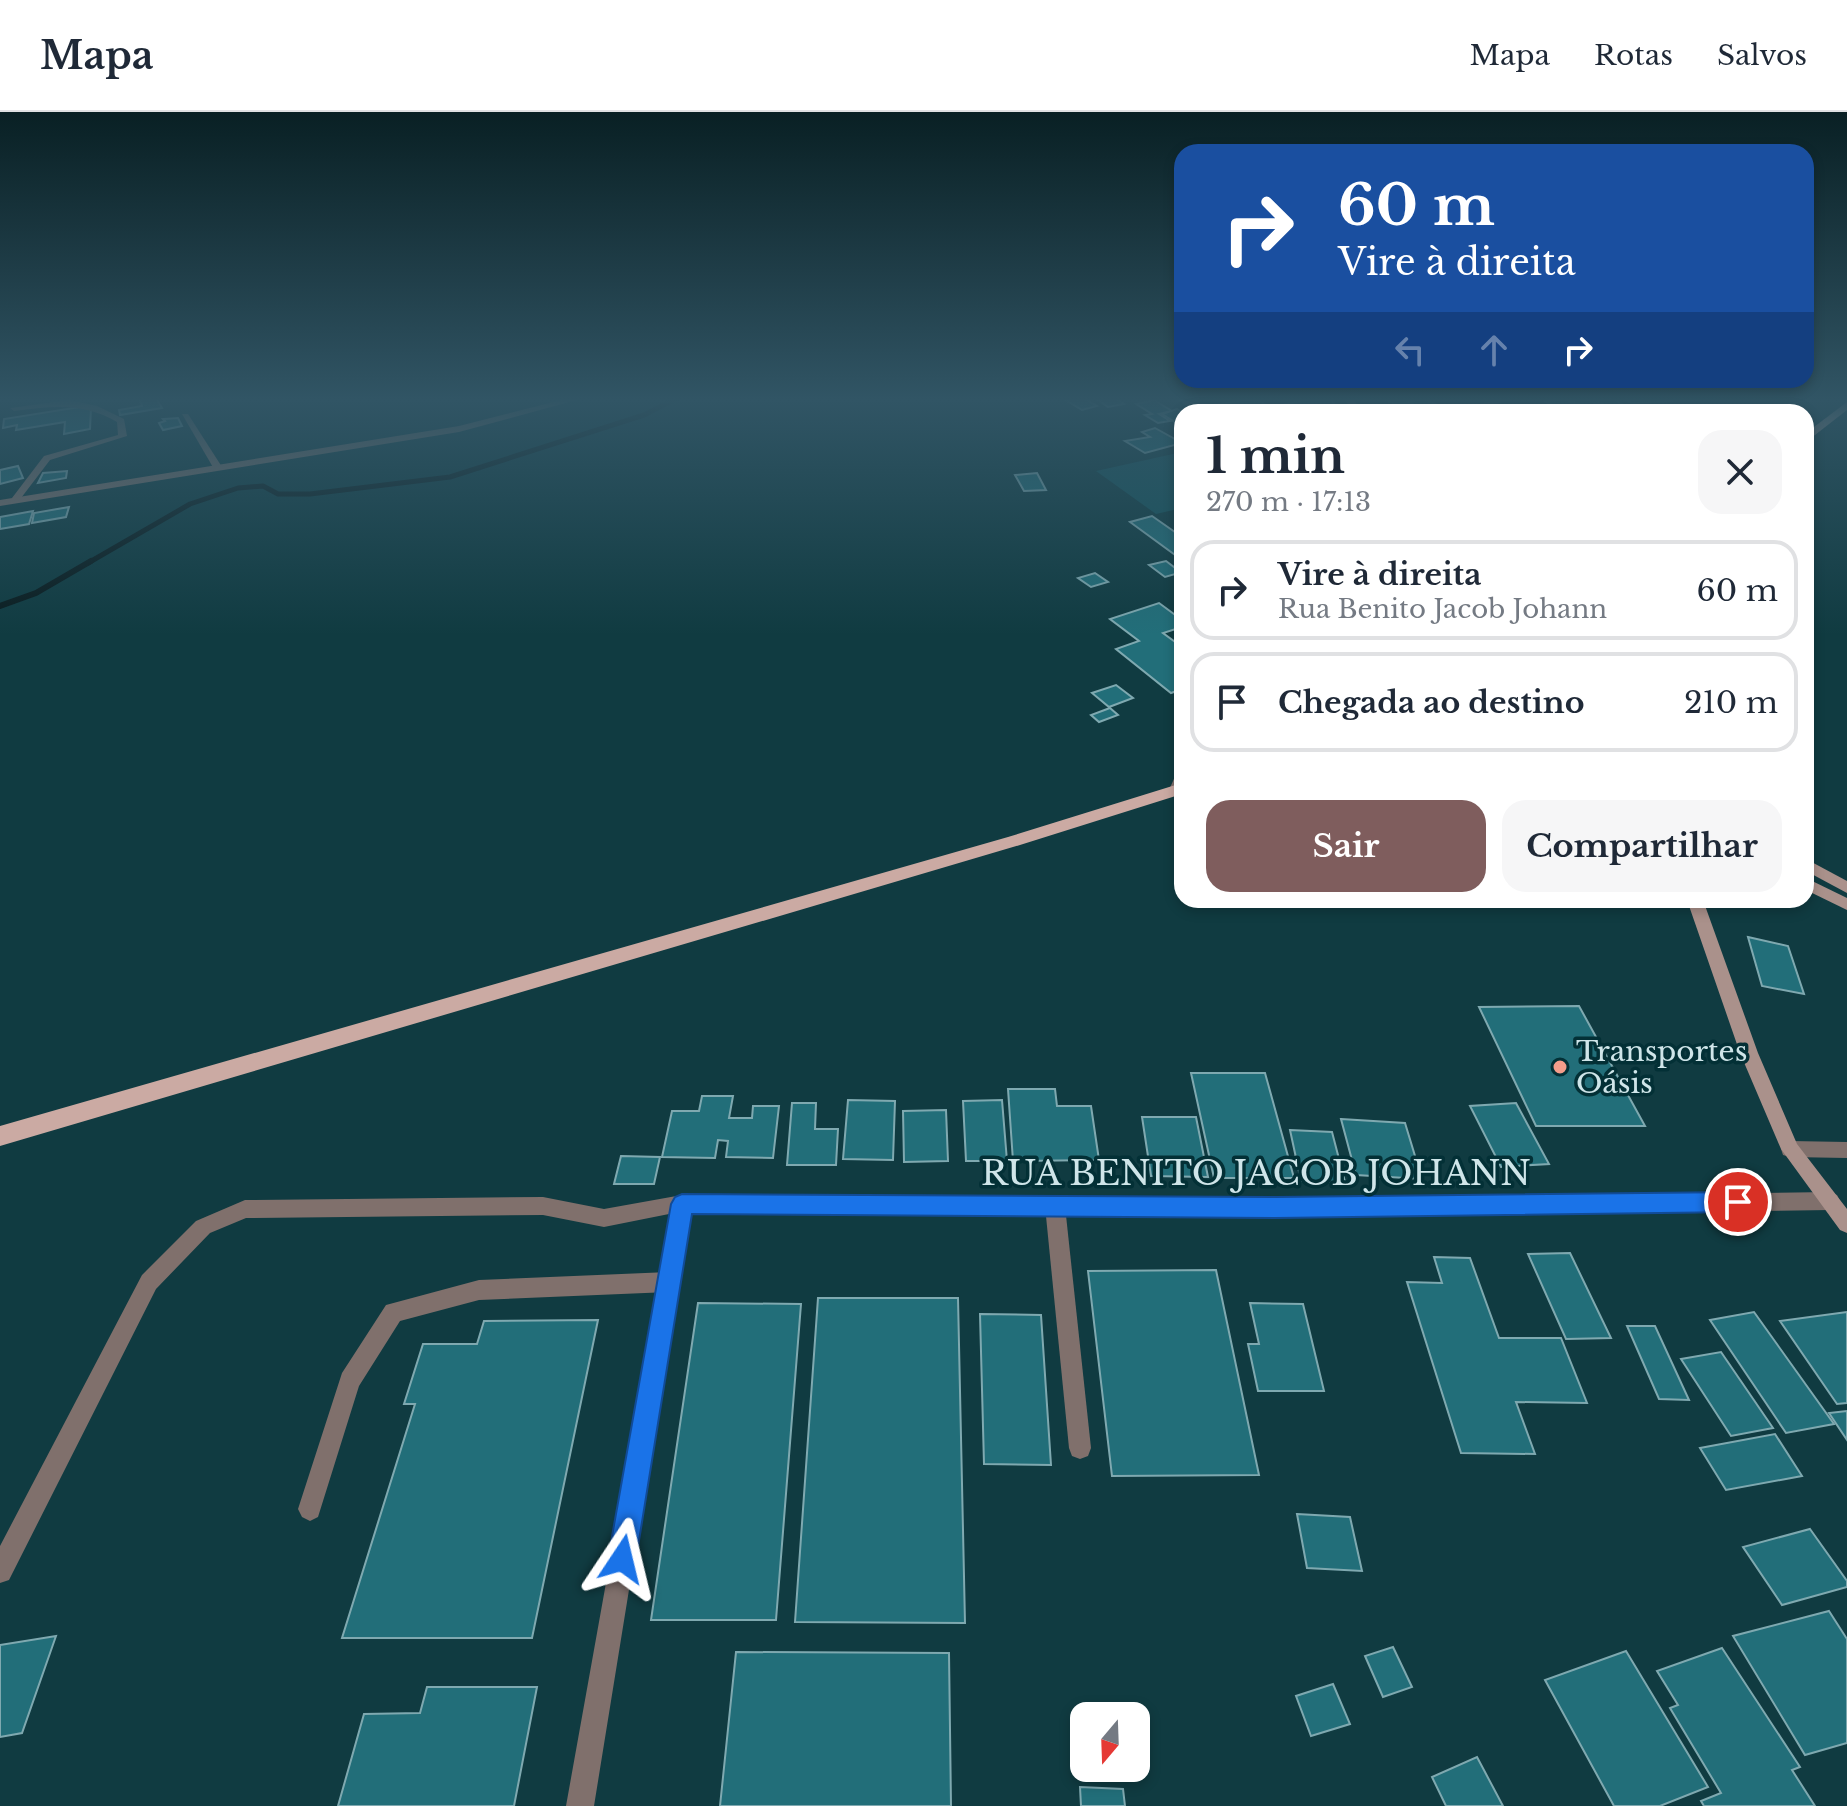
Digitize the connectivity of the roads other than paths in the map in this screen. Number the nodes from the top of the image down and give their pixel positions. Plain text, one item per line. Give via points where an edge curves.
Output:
1 (32, 477) edge
2 (155, 477) edge
3 (15, 500) junction
4 (0, 503) edge
5 (1174, 791) edge
6 (1814, 869) edge
7 (1814, 887) edge
8 (1847, 888) edge
9 (1847, 905) edge
10 (1701, 908) edge
11 (0, 1136) edge
12 (1790, 1149) junction
13 (1847, 1150) edge
14 (1830, 1201) junction
15 (682, 1204) junction
16 (1055, 1206) junction
17 (1847, 1224) edge
18 (669, 1282) junction
19 (1080, 1448) dead end
20 (310, 1509) dead end
21 (0, 1571) edge
22 (580, 1806) edge

1 - 3 street
2 - 3 street
3 - 4 street
5 - 11 main road
6 - 8 main road
7 - 9 main road
10 - 12 main road via 1749,1053
12 - 13 street
12 - 14 main road
14 - 16 street, RUA BENITO JACOB JOHANN
14 - 17 main road
15 - 16 street, RUA BENITO JACOB JOHANN
15 - 18 street
15 - 21 street, RUA BENITO JACOB JOHANN via 604,1218 543,1206 245,1209 203,1227 149,1282
16 - 19 street
18 - 20 street via 479,1290 393,1312 350,1381
18 - 22 street

